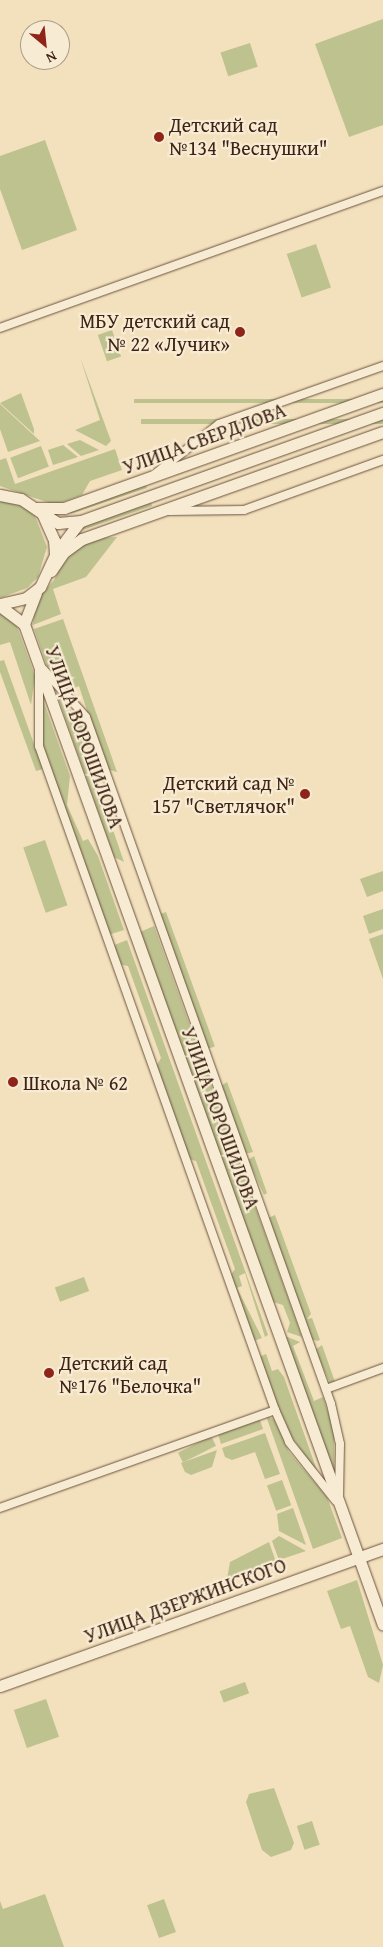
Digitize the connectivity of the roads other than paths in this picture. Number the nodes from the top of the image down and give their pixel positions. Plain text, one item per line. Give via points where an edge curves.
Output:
1 (383, 191) edge
2 (0, 328) edge
3 (383, 366) edge
4 (383, 394) edge
5 (383, 413) edge
6 (383, 432) edge
7 (383, 460) edge
8 (154, 476) junction
9 (3, 494) edge
10 (164, 510) junction
11 (39, 511) junction
12 (81, 521) junction
13 (55, 556) junction
14 (51, 570) junction
15 (40, 587) junction
16 (0, 605) edge
17 (24, 624) junction
18 (39, 665) junction
19 (383, 1368) edge
20 (326, 1389) junction
21 (274, 1410) junction
22 (338, 1504) junction
23 (0, 1508) edge
24 (383, 1549) edge
25 (359, 1558) junction
26 (383, 1626) edge
27 (0, 1686) edge

1 - 2 street
3 - 8 street via 219,424 165,463
4 - 8 main road, УЛИЦА СВЕРДЛОВА
5 - 12 main road, УЛИЦА СВЕРДЛОВА
6 - 10 main road
7 - 10 street via 244,510
8 - 11 main road, УЛИЦА СВЕРДЛОВА via 64,508
9 - 11 main road
10 - 14 main road via 72,544
11 - 12 main road, УЛИЦА СВЕРДЛОВА via 58,523
11 - 13 main road via 54,540
12 - 13 main road
13 - 14 main road
14 - 15 main road
15 - 16 main road via 26,598
15 - 17 main road
16 - 17 main road
17 - 18 main road, УЛИЦА ВОРОШИЛОВА
18 - 20 street via 86,717
18 - 21 street via 39,746
18 - 22 main road, УЛИЦА ВОРОШИЛОВА
19 - 20 street
20 - 22 street via 340,1444
21 - 22 street via 300,1459
21 - 23 street
22 - 25 main road, УЛИЦА ВОРОШИЛОВА
24 - 25 main road, УЛИЦА ДЗЕРЖИНСКОГО
25 - 26 main road, УЛИЦА ВОРОШИЛОВА
25 - 27 main road, УЛИЦА ДЗЕРЖИНСКОГО

